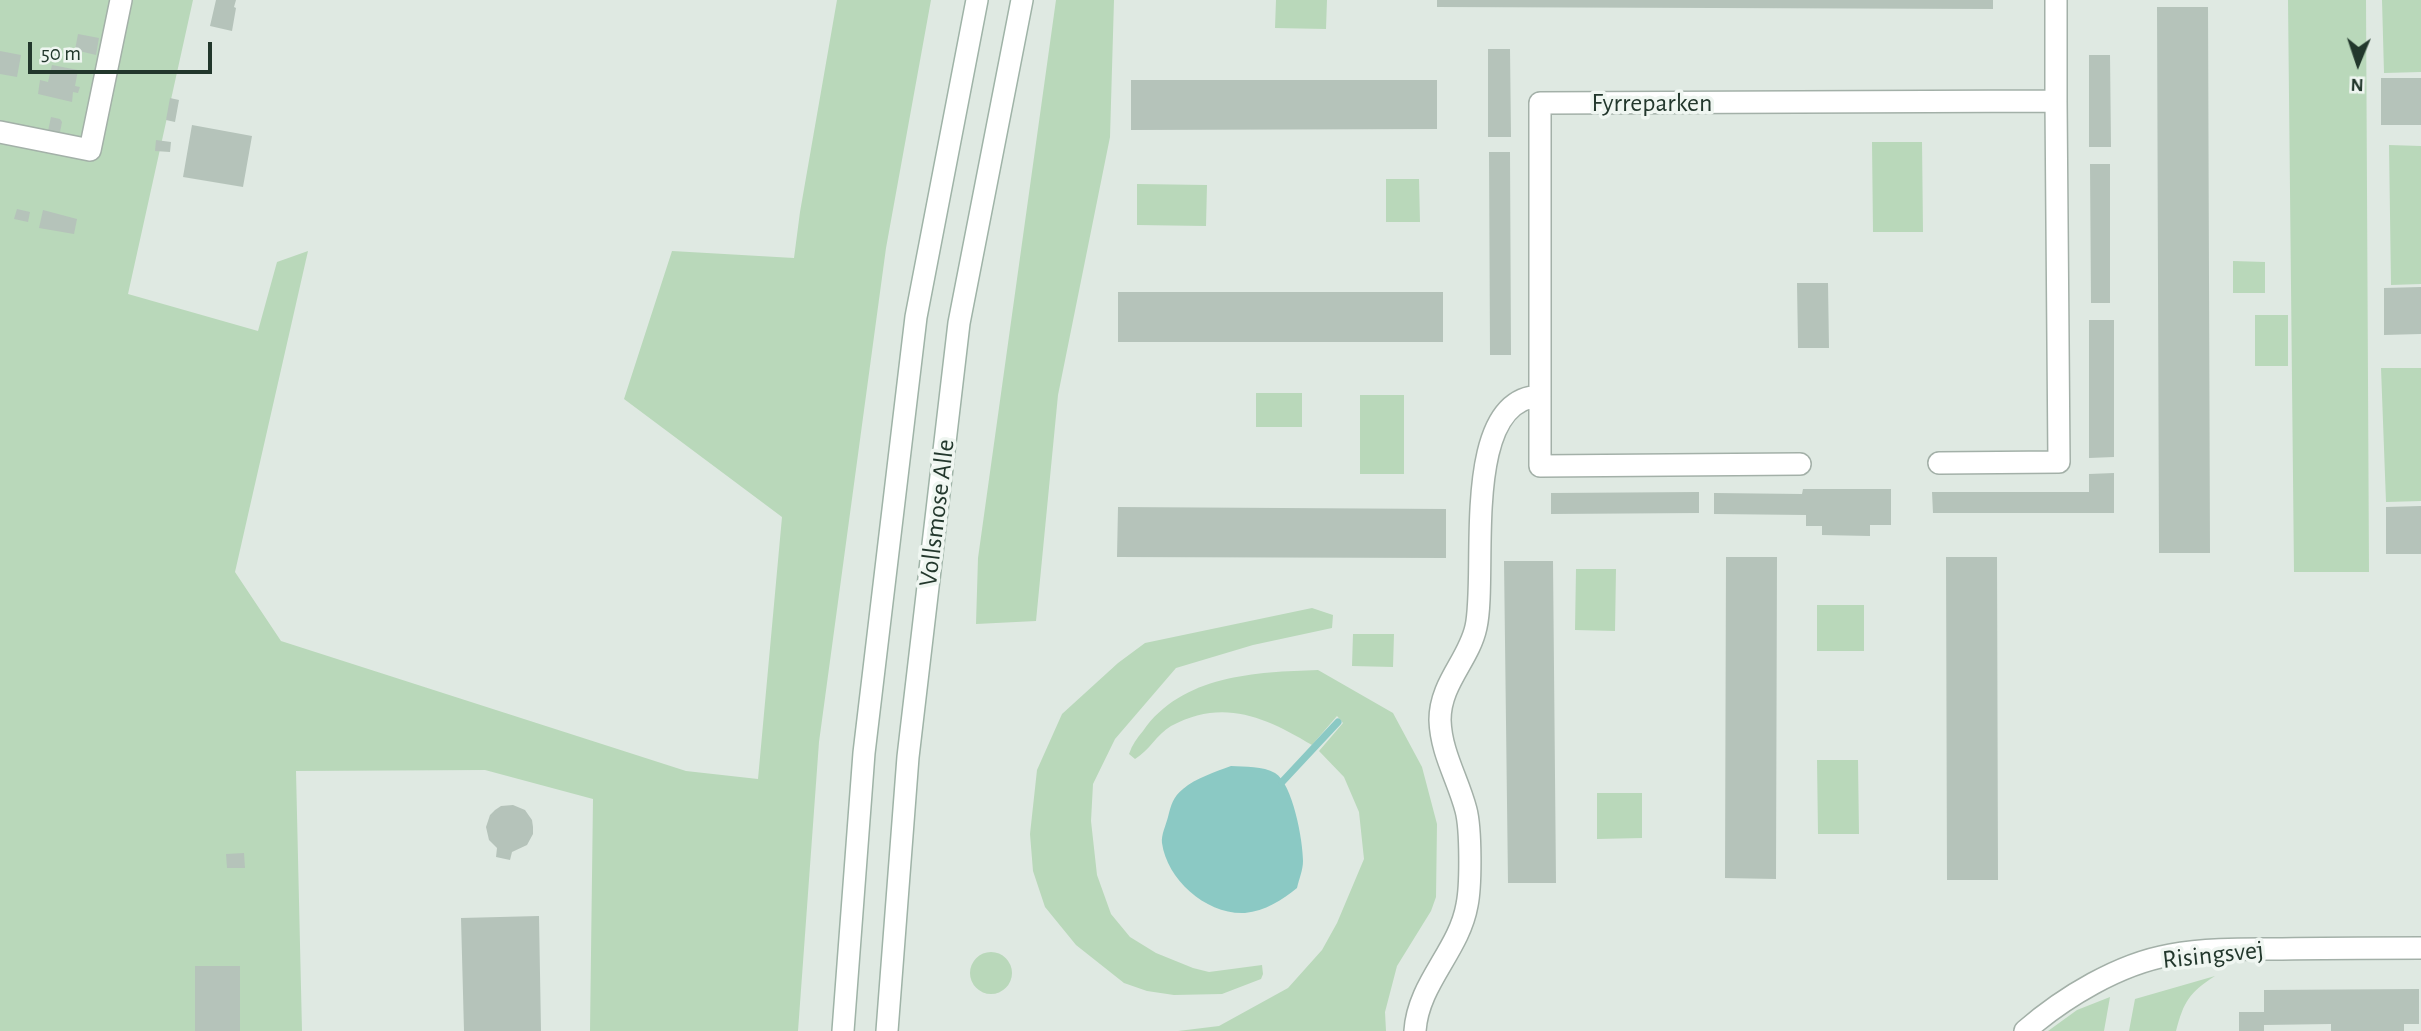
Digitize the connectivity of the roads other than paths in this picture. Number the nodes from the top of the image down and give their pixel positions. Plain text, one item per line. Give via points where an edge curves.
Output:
1 (121, 0) edge
2 (978, 0) edge
3 (1022, 0) edge
4 (2056, 0) edge
5 (2056, 101) junction
6 (0, 132) edge
7 (1540, 396) junction
8 (1939, 463) dead end
9 (1801, 464) dead end
10 (2421, 948) edge
11 (843, 1031) edge
12 (887, 1031) edge
13 (1415, 1031) edge
14 (2025, 1031) edge

1 - 6 street via 90,150
2 - 11 street, Vollsmose Alle via 916,317 864,753
3 - 12 street, Vollsmose Alle via 959,323 908,757
4 - 5 street
5 - 7 street, Fyrreparken via 1540,103
5 - 8 street via 2060,462
7 - 9 street, Fyrreparken via 1540,466
7 - 13 street via 1516,402 1507,412 1489,446 1483,472 1476,628 1447,685 1440,720 1447,762 1467,814 1468,903 1454,943 1420,1003
10 - 14 street, Risingsvej via 2222,949 2168,955 2083,989

